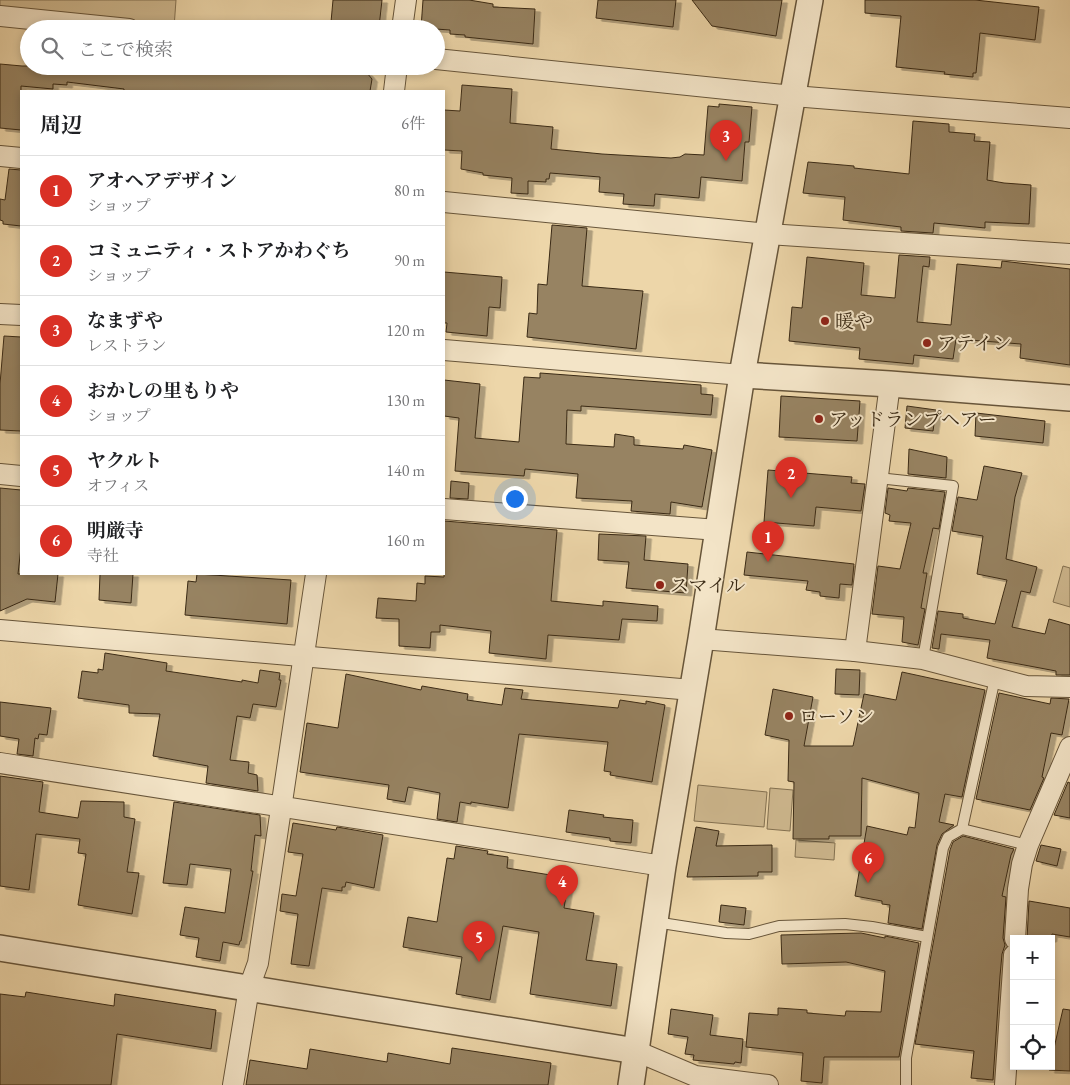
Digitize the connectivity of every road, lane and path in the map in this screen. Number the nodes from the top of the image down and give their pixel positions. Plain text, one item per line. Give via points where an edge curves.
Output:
1 (406, 0) edge
2 (810, 0) edge
3 (0, 16) edge
4 (40, 20) edge
5 (403, 20) edge
6 (445, 60) edge
7 (396, 75) edge
8 (394, 90) edge
9 (793, 96) junction
10 (1070, 118) edge
11 (0, 156) edge
12 (20, 158) edge
13 (445, 202) edge
14 (768, 234) junction
15 (1070, 254) edge
16 (0, 314) edge
17 (20, 315) edge
18 (445, 350) edge
19 (742, 375) junction
20 (890, 384) junction
21 (1070, 398) edge
22 (0, 474) edge
23 (20, 476) edge
24 (878, 478) junction
25 (445, 509) edge
26 (718, 530) junction
27 (316, 575) edge
28 (0, 630) edge
29 (701, 639) junction
30 (855, 652) junction
31 (304, 656) junction
32 (923, 659) junction
33 (995, 678) junction
34 (1070, 687) edge
35 (692, 690) junction
36 (1070, 747) edge
37 (0, 763) edge
38 (281, 806) junction
39 (962, 829) junction
40 (1028, 845) junction
41 (663, 866) junction
42 (655, 922) junction
43 (1015, 935) edge
44 (927, 938) junction
45 (0, 948) edge
46 (1012, 980) edge
47 (249, 988) junction
48 (636, 1051) junction
49 (233, 1085) edge
50 (631, 1085) edge
51 (768, 1085) edge
52 (906, 1085) edge
53 (1005, 1085) edge

1 - 5 street
2 - 9 street
3 - 4 street
6 - 9 street
7 - 8 street
9 - 10 street
9 - 14 street
11 - 12 street
13 - 14 street
14 - 15 street
14 - 19 street
16 - 17 street
18 - 19 street
19 - 20 street
19 - 26 street
20 - 21 street
20 - 24 street
22 - 23 street
24 - 30 street
24 - 32 lane via 953,486
25 - 26 street
26 - 29 street
27 - 31 street
28 - 31 street
29 - 30 street
29 - 35 street
30 - 32 street
31 - 35 street
31 - 38 street
32 - 33 street
33 - 34 street via 1026,686
33 - 39 lane
35 - 41 street
36 - 40 street
37 - 38 street
38 - 41 street
38 - 47 street via 258,964
39 - 40 lane
39 - 44 lane via 948,837 943,848
40 - 43 street via 1018,889
41 - 42 street
42 - 44 lane via 749,934 779,926 845,924
42 - 48 street
44 - 52 lane via 906,1058
45 - 47 street
46 - 53 street
47 - 48 street
47 - 49 street
48 - 50 street
48 - 51 street via 694,1076

